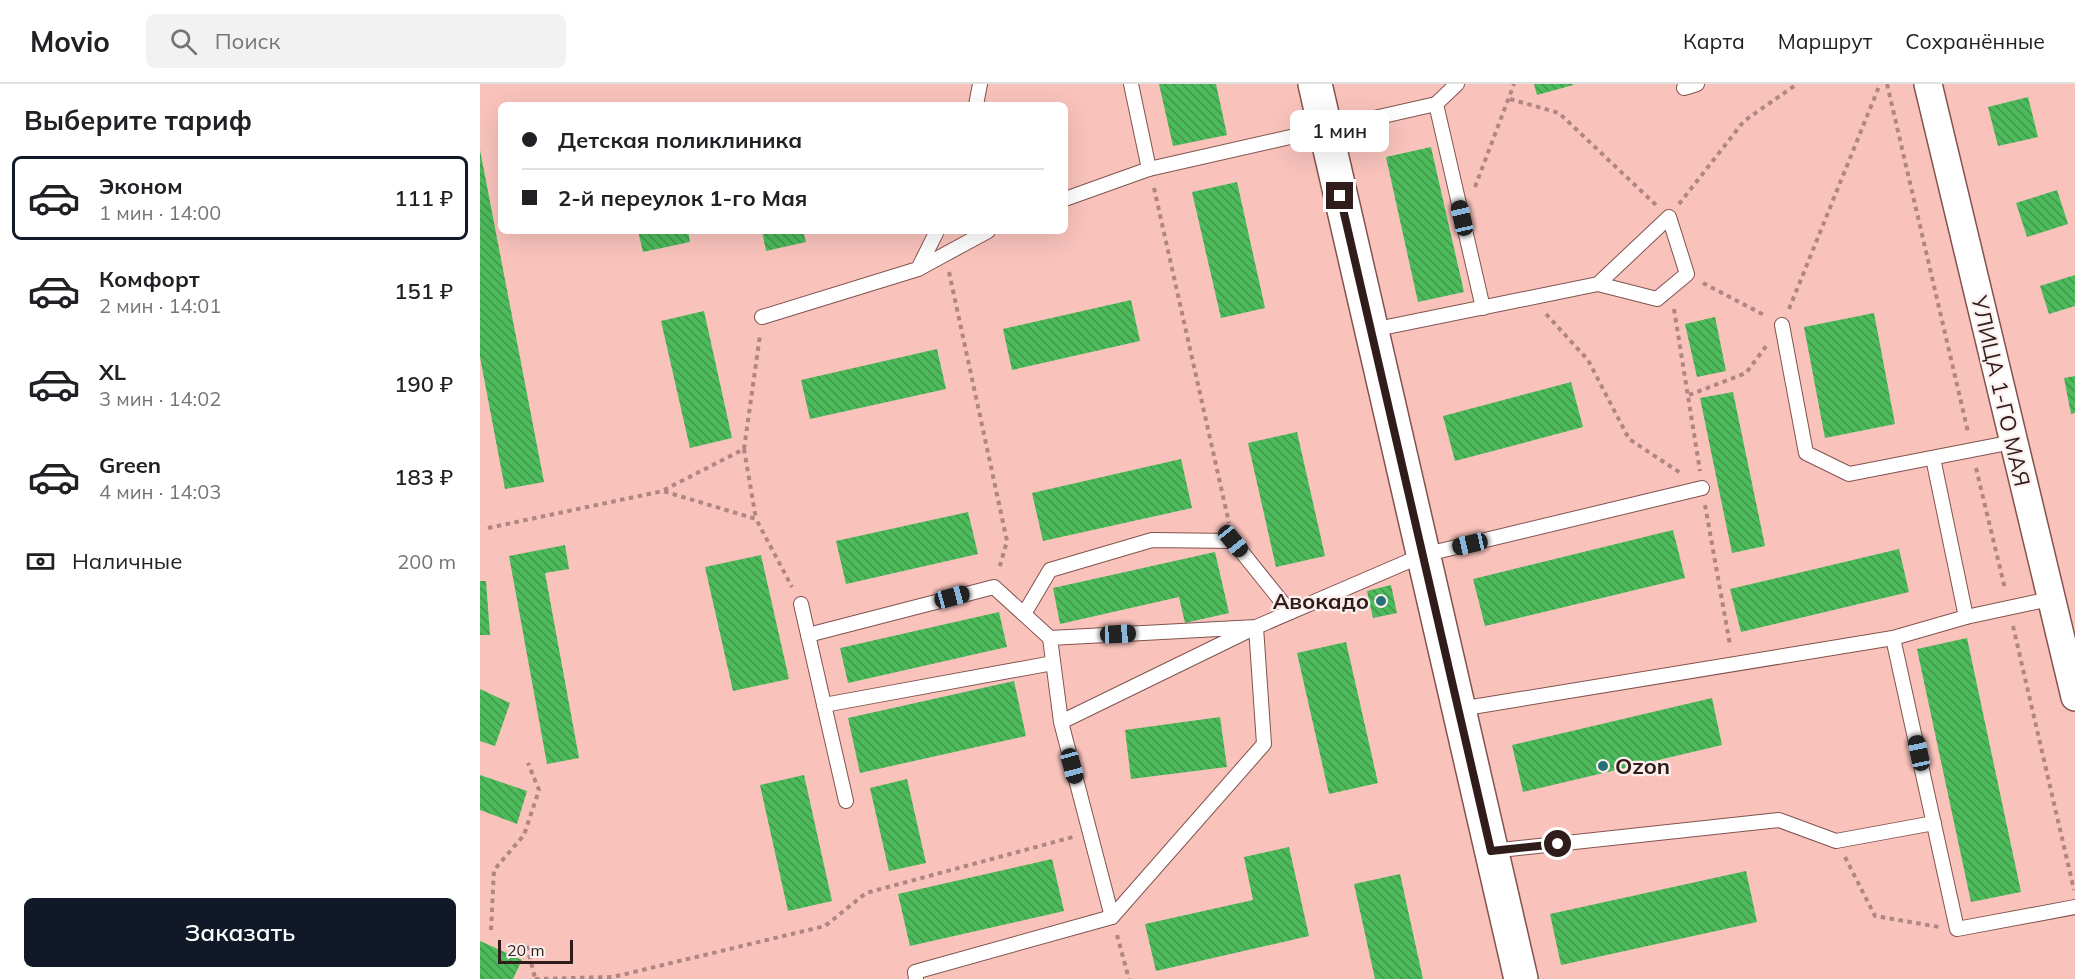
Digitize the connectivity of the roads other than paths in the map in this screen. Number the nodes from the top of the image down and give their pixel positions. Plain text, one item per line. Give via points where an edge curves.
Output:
1 (980, 84) edge
2 (1131, 84) edge
3 (1314, 84) edge
4 (1457, 84) edge
5 (1928, 84) edge
6 (977, 102) edge
7 (1436, 104) junction
8 (1324, 129) junction
9 (1149, 169) junction
10 (1068, 198) edge
11 (936, 234) edge
12 (983, 234) edge
13 (918, 269) junction
14 (1598, 284) junction
15 (1483, 308) junction
16 (762, 317) road end
17 (1782, 325) road end
18 (1372, 330) junction
19 (2013, 442) junction
20 (1933, 458) junction
21 (1702, 488) road end
22 (1423, 555) junction
23 (2050, 598) junction
24 (801, 604) road end
25 (1290, 612) junction
26 (1024, 614) junction
27 (1966, 616) junction
28 (1256, 627) junction
29 (808, 635) junction
30 (1050, 638) junction
31 (1893, 638) junction
32 (1053, 663) junction
33 (2075, 697) edge
34 (824, 705) junction
35 (1460, 709) junction
36 (1060, 722) junction
37 (846, 801) dead end
38 (1934, 823) junction
39 (1491, 851) junction
40 (2075, 907) edge
41 (1112, 916) junction
42 (916, 979) edge
43 (1521, 979) edge

1 - 6 lane
2 - 9 lane
3 - 8 street
4 - 7 lane
5 - 19 street, УЛИЦА 1-ГО МАЯ
7 - 8 lane
7 - 15 lane
8 - 9 lane
8 - 18 street
9 - 10 lane
11 - 13 lane
12 - 13 lane
13 - 16 lane
14 - 14 lane via 1657,300 1687,274 1669,217
14 - 15 lane
15 - 18 lane
17 - 20 lane via 1806,453 1849,474
18 - 22 street
19 - 20 lane
19 - 23 street, УЛИЦА 1-ГО МАЯ
20 - 27 lane
21 - 22 lane
22 - 25 lane
22 - 35 street
23 - 27 lane
23 - 33 street, УЛИЦА 1-ГО МАЯ
24 - 29 lane
25 - 26 lane via 1233,541 1152,540 1050,570
25 - 28 lane
26 - 29 lane via 994,587
26 - 30 lane
27 - 31 lane
28 - 30 lane
28 - 36 lane
28 - 41 lane via 1264,744
29 - 34 lane
30 - 32 lane
31 - 35 lane
31 - 38 lane
32 - 34 lane
32 - 36 lane
34 - 37 lane
35 - 39 street
36 - 41 lane
38 - 39 lane via 1836,841 1779,820
38 - 40 lane via 1957,929
39 - 43 street
41 - 42 lane via 915,972

